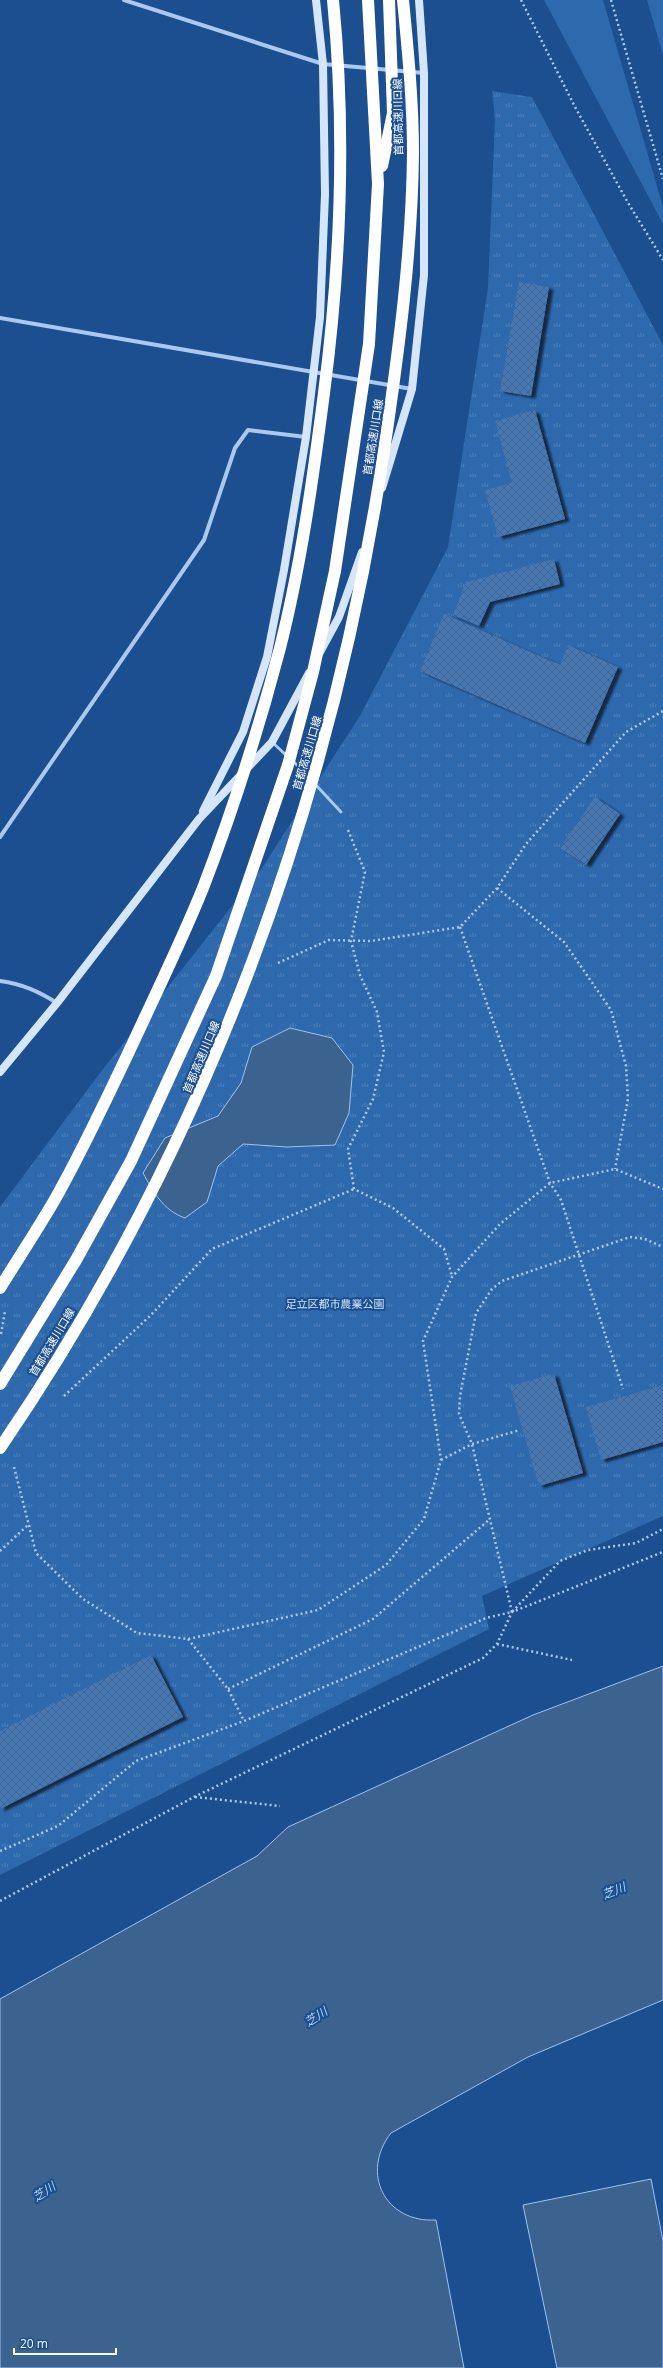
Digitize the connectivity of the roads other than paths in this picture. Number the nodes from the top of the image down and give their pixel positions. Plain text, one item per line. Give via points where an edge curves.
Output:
1 (124, 0) edge
2 (316, 0) edge
3 (333, 0) edge
4 (368, 0) edge
5 (389, 0) edge
6 (403, 0) edge
7 (419, 0) edge
8 (323, 64) junction
9 (424, 73) junction
10 (378, 184) junction
11 (0, 318) edge
12 (315, 371) junction
13 (412, 389) junction
14 (306, 437) junction
15 (272, 742) junction
16 (341, 812) road end
17 (199, 819) junction
18 (0, 837) edge
19 (0, 981) edge
20 (57, 1002) junction
21 (0, 1072) edge
22 (0, 1288) edge
23 (0, 1384) edge
24 (0, 1448) edge

1 - 8 street
2 - 8 street
3 - 22 highway, bridge via 338,49 342,149 339,237 331,336 318,440 299,556 280,648 238,788 203,888 110,1091 54,1200
4 - 10 highway, bridge
5 - 10 highway, bridge via 394,113
6 - 24 highway, 首都高速川口線, bridge via 410,69 412,153 409,242 398,352 365,565 346,660 325,741 297,835 241,993 193,1110 97,1292
7 - 9 street
8 - 9 street
8 - 12 street via 325,194
9 - 13 street via 424,275
10 - 23 highway, bridge via 369,344 335,571 313,672 288,765 216,976 134,1154 76,1260
11 - 12 street
12 - 13 street
12 - 14 street
13 - 15 street via 370,530 339,617
14 - 17 street via 267,657 243,732
14 - 18 street via 248,430 235,448 204,540
15 - 16 lane
15 - 17 street
17 - 20 street
19 - 20 street via 20,984
20 - 21 street

